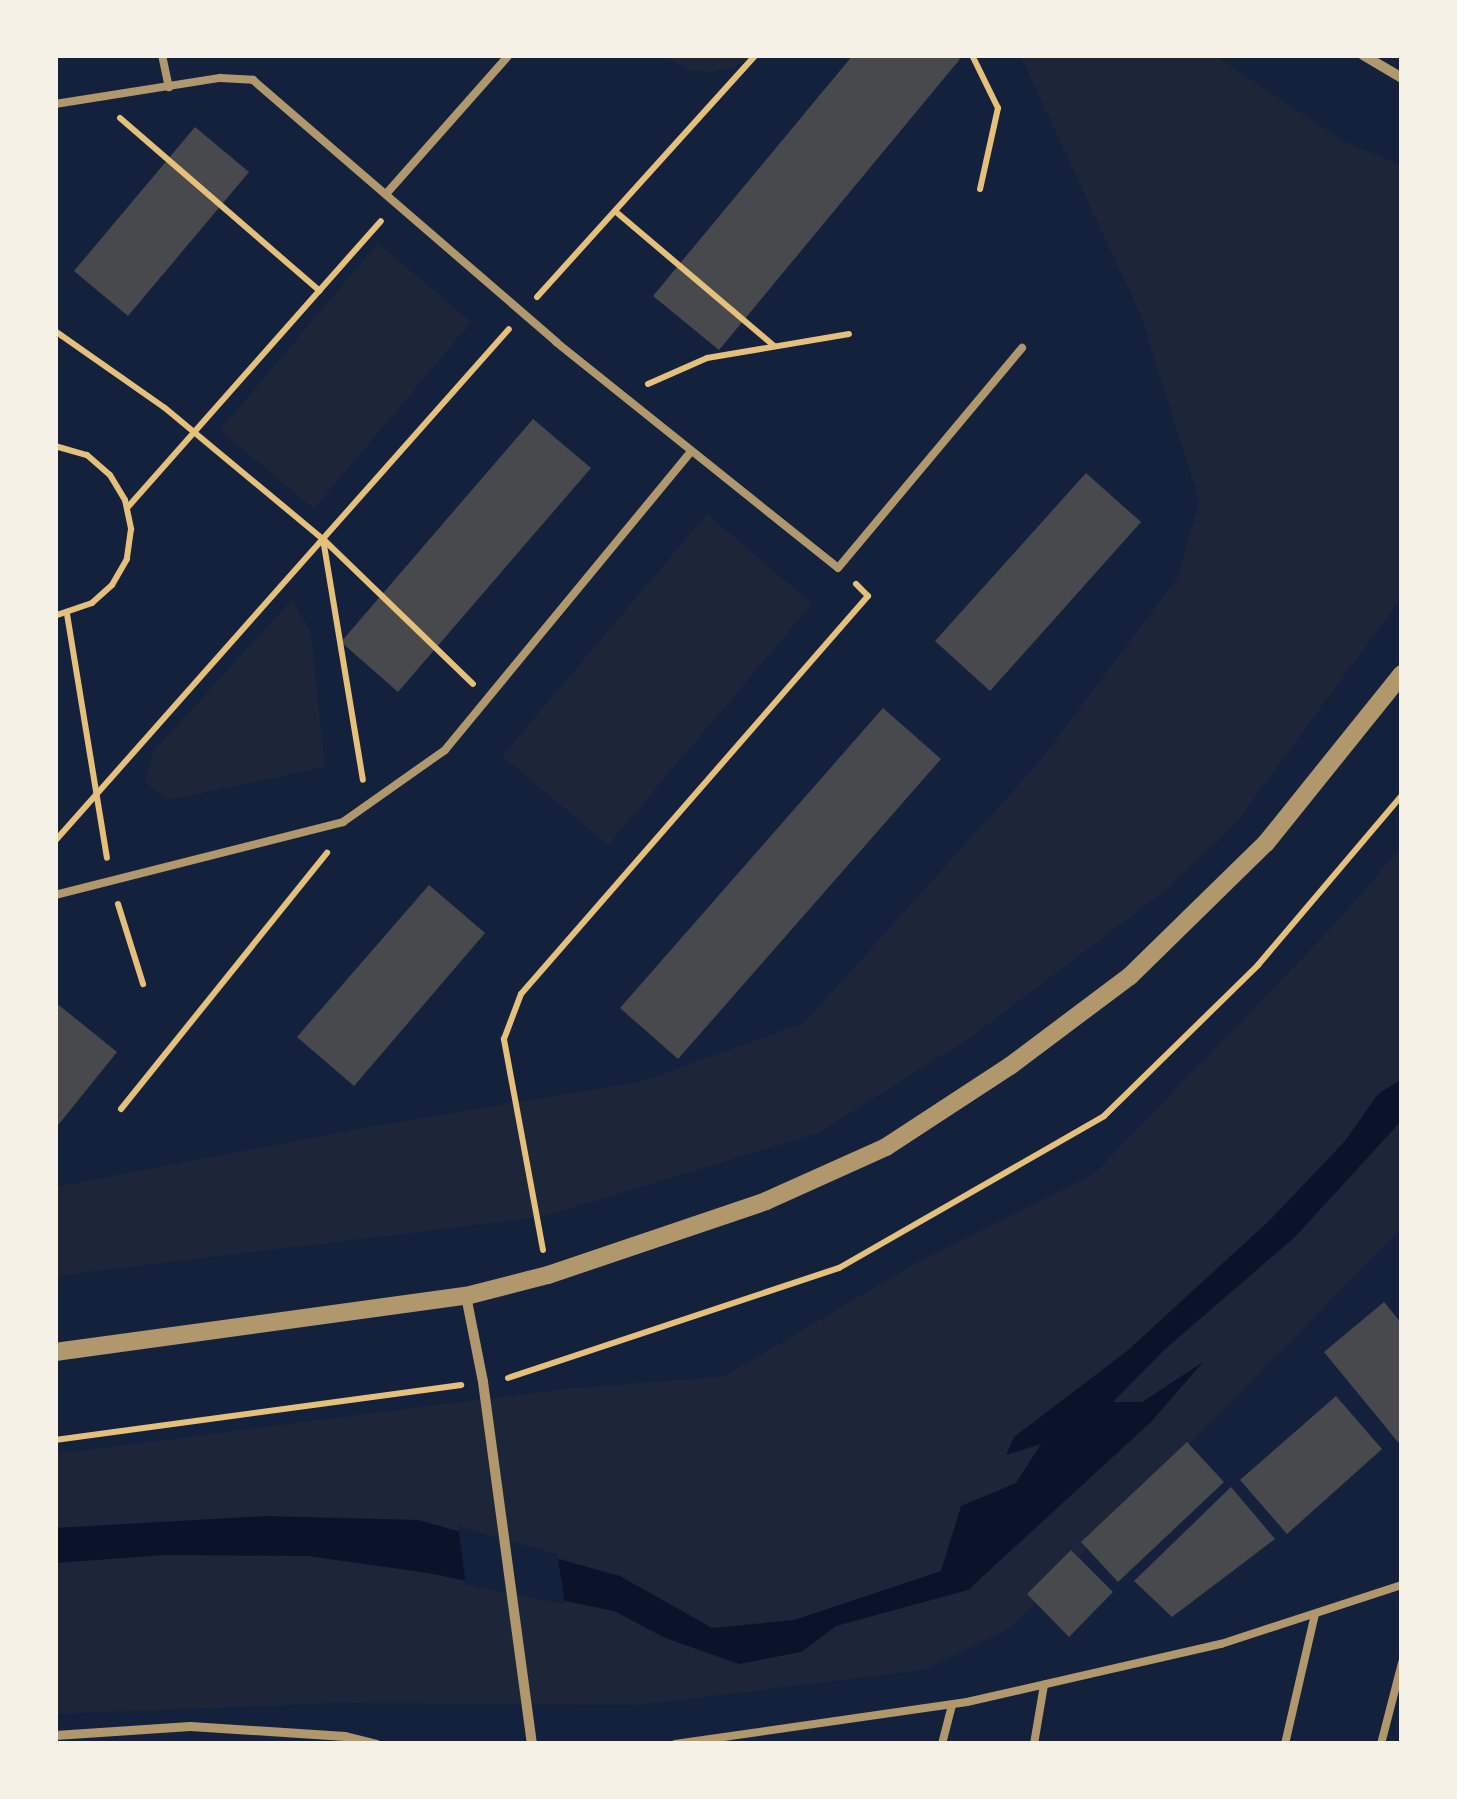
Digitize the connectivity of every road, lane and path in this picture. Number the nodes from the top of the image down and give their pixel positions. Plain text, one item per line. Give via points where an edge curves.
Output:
1 (162, 55) edge
2 (509, 55) edge
3 (756, 55) edge
4 (972, 55) edge
5 (1363, 55) edge
6 (1402, 78) edge
7 (169, 87) junction
8 (98, 98) junction
9 (55, 104) edge
10 (980, 189) dead end
11 (386, 194) junction
12 (397, 203) junction
13 (615, 211) junction
14 (320, 291) junction
15 (523, 313) junction
16 (55, 331) edge
17 (849, 334) dead end
18 (775, 346) junction
19 (1022, 348) dead end
20 (622, 396) junction
21 (194, 432) junction
22 (55, 446) edge
23 (691, 452) junction
24 (127, 508) junction
25 (323, 539) junction
26 (838, 568) junction
27 (67, 614) junction
28 (55, 616) edge
29 (1402, 674) edge
30 (488, 698) junction
31 (97, 794) junction
32 (1402, 795) edge
33 (367, 805) junction
34 (55, 841) edge
35 (330, 850) dead end
36 (111, 880) junction
37 (55, 895) edge
38 (143, 984) dead end
39 (120, 1110) dead end
40 (548, 1276) junction
41 (466, 1296) junction
42 (55, 1352) edge
43 (525, 1376) dead end
44 (416, 1391) dead end
45 (55, 1440) edge
46 (1402, 1585) edge
47 (1315, 1614) junction
48 (1402, 1663) edge
49 (1044, 1685) junction
50 (952, 1705) junction
51 (55, 1735) edge
52 (376, 1744) edge
53 (532, 1744) edge
54 (674, 1744) edge
55 (942, 1744) edge
56 (1034, 1744) edge
57 (1285, 1744) edge
58 (1381, 1744) edge

1 - 7 lane
2 - 11 lane
3 - 13 path
4 - 10 path via 998,108
5 - 6 street
7 - 8 lane
7 - 11 lane via 253,80
8 - 9 lane
8 - 14 path
11 - 12 lane
12 - 14 path
12 - 15 lane
13 - 15 path
13 - 18 path
14 - 21 path
15 - 20 lane
15 - 25 path
16 - 21 path
17 - 18 path
18 - 20 path via 707,358
19 - 26 lane
20 - 23 lane
21 - 24 path
21 - 25 path
22 - 24 path via 87,456 110,475
23 - 26 lane
23 - 30 lane
24 - 27 path via 127,559 112,585
25 - 30 path
25 - 31 path
25 - 33 path
26 - 40 path via 868,596 521,994 504,1039
27 - 28 path
27 - 31 path
29 - 40 street via 1266,843 1130,976 1010,1066 886,1147 766,1201
30 - 33 lane via 444,750
31 - 34 path
31 - 36 path
32 - 43 path via 1258,965 1104,1116 839,1268 543,1364
33 - 36 lane via 343,822
35 - 39 path
36 - 37 lane
36 - 38 path
40 - 41 street
41 - 42 street
41 - 53 street
44 - 45 path
46 - 47 lane
47 - 49 lane via 1221,1644
47 - 57 lane
48 - 58 lane
49 - 50 lane
49 - 56 lane
50 - 54 lane
50 - 55 lane
51 - 52 street via 190,1726

